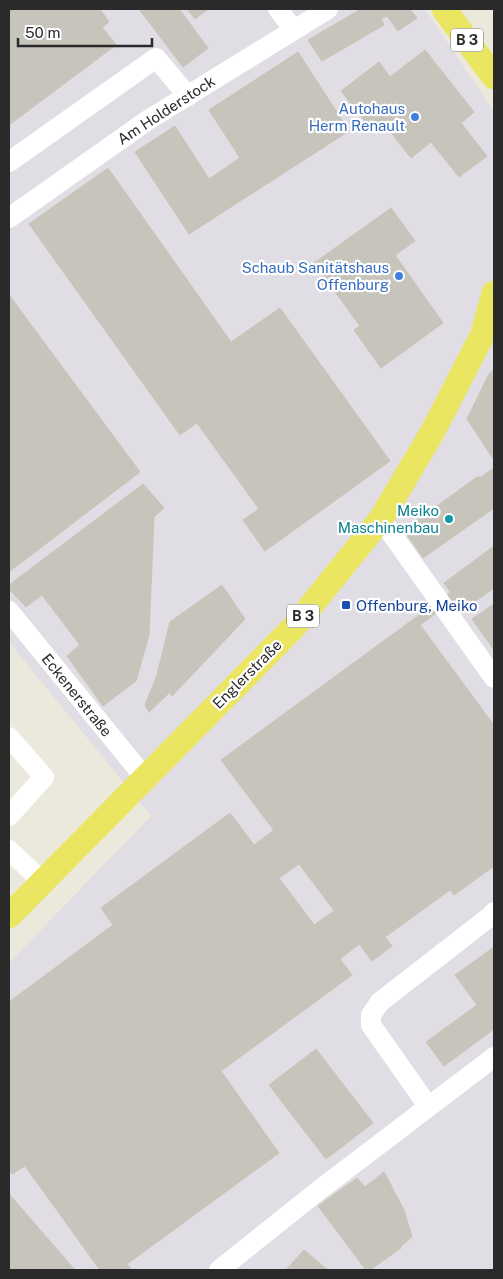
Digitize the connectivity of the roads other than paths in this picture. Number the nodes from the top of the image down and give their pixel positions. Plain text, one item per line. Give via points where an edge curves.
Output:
1 (278, 9) edge
2 (328, 9) edge
3 (446, 9) edge
4 (294, 30) junction
5 (494, 56) edge
6 (494, 77) edge
7 (188, 96) junction
8 (9, 162) edge
9 (12, 208) edge
10 (494, 293) edge
11 (381, 519) junction
12 (9, 611) edge
13 (494, 678) edge
14 (9, 737) edge
15 (145, 778) junction
16 (9, 816) edge
17 (9, 850) edge
18 (43, 882) junction
19 (494, 912) edge
20 (9, 916) edge
21 (494, 1058) edge
22 (428, 1106) junction
23 (219, 1270) edge

1 - 4 street
2 - 4 street, Am Holderstock
3 - 5 main road, B 3
3 - 6 main road, B 3
4 - 7 street, Am Holderstock
7 - 8 street via 156,58
7 - 9 street, Am Holderstock
10 - 11 main road, Englerstraße / B 3 via 482,334 433,431
11 - 13 street
11 - 15 main road, Englerstraße / B 3 via 293,628
12 - 15 street, Eckenerstraße
14 - 16 street via 44,777
15 - 18 main road, Englerstraße / B 3
17 - 18 street
18 - 20 main road, Englerstraße / B 3
19 - 22 street via 380,1002 372,1015 371,1025
21 - 22 street
22 - 23 street

